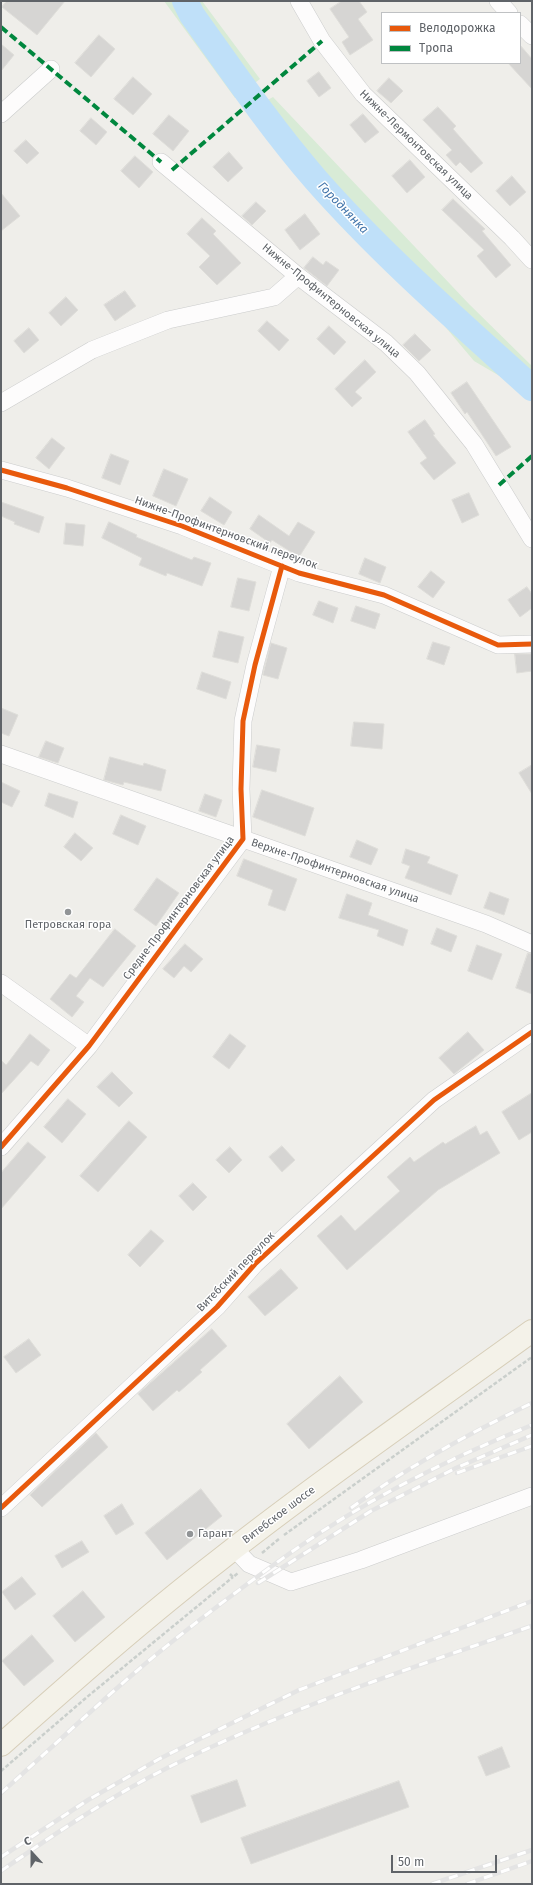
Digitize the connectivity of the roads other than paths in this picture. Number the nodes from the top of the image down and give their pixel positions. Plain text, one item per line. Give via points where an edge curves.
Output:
1 (299, 1) edge
2 (498, 1) edge
3 (508, 12) edge
4 (521, 25) edge
5 (532, 36) edge
6 (51, 69) dead end
7 (1, 114) edge
8 (162, 162) dead end
9 (532, 260) edge
10 (298, 276) junction
11 (1, 403) edge
12 (1, 470) edge
13 (532, 539) edge
14 (282, 566) junction
15 (532, 644) edge
16 (1, 754) edge
17 (243, 839) junction
18 (532, 944) edge
19 (1, 983) edge
20 (532, 1032) edge
21 (89, 1046) junction
22 (1, 1147) edge
23 (532, 1331) edge
24 (532, 1496) edge
25 (1, 1508) edge
26 (242, 1556) junction
27 (1, 1744) edge

1 - 9 street, Нижне-Лермонтовская улица via 322,41 363,94
2 - 3 street
4 - 5 street
6 - 7 street
8 - 10 street, Нижне-Профинтерновская улица
10 - 11 street via 274,297 168,320 92,350
10 - 13 street, Нижне-Профинтерновская улица via 386,343 417,373 474,444
12 - 14 street, Нижне-Профинтерновский переулок via 67,488 182,526
14 - 15 street, Нижне-Профинтерновский переулок via 384,596 498,645
14 - 17 street, Средне-Профинтерновская улица via 243,721
16 - 17 street, Верхне-Профинтерновская улица
17 - 18 street, Верхне-Профинтерновская улица via 486,924
17 - 21 street, Средне-Профинтерновская улица
19 - 21 street
20 - 25 street, Витебский переулок via 434,1100 255,1264 217,1307
21 - 22 street, Средне-Профинтерновская улица
23 - 26 main road, Витебское шоссе via 331,1475
24 - 26 street via 361,1560 291,1582
26 - 27 main road, Витебское шоссе via 103,1655

